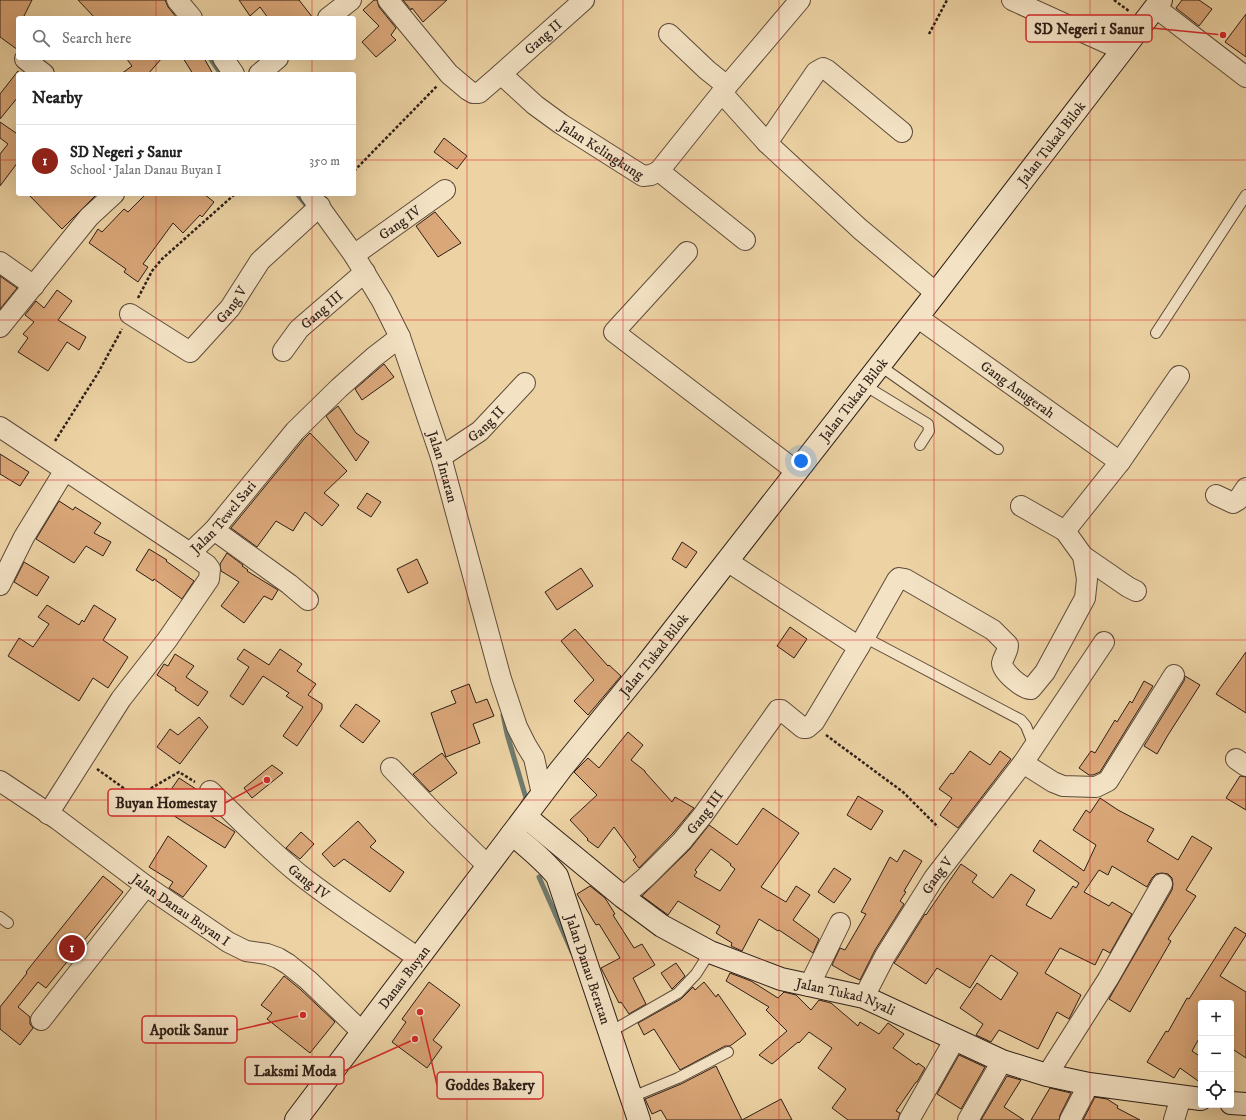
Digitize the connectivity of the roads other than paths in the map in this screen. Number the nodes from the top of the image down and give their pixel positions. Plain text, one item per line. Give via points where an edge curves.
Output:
1 (177, 0) edge
2 (351, 0) edge
3 (388, 0) edge
4 (584, 0) edge
5 (800, 0) edge
6 (1012, 0) edge
7 (1154, 9) edge
8 (190, 16) edge
9 (331, 16) edge
10 (669, 34) dead end
11 (1118, 48) junction
12 (26, 60) edge
13 (224, 60) edge
14 (276, 60) edge
15 (41, 72) edge
16 (233, 72) edge
17 (261, 72) edge
18 (501, 74) junction
19 (1246, 77) edge
20 (725, 89) junction
21 (902, 132) dead end
22 (767, 143) junction
23 (659, 171) junction
24 (445, 190) dead end
25 (1246, 195) edge
26 (112, 196) edge
27 (315, 200) edge
28 (745, 240) dead end
29 (687, 252) dead end
30 (0, 262) edge
31 (360, 264) junction
32 (34, 286) junction
33 (936, 292) junction
34 (130, 314) road end
35 (917, 317) junction
36 (0, 327) edge
37 (1156, 333) dead end
38 (400, 337) junction
39 (283, 351) dead end
40 (879, 366) junction
41 (1179, 376) dead end
42 (525, 383) dead end
43 (864, 384) junction
44 (0, 427) edge
45 (920, 445) dead end
46 (998, 450) dead end
47 (441, 457) junction
48 (1120, 462) junction
49 (65, 470) junction
50 (796, 471) junction
51 (1246, 488) edge
52 (1216, 495) dead end
53 (1021, 506) dead end
54 (214, 530) junction
55 (1065, 531) junction
56 (190, 554) junction
57 (1083, 556) junction
58 (727, 561) junction
59 (0, 585) edge
60 (1136, 591) dead end
61 (308, 600) dead end
62 (862, 642) junction
63 (1104, 642) dead end
64 (1174, 675) dead end
65 (1034, 746) junction
66 (534, 758) junction
67 (1023, 763) junction
68 (391, 768) dead end
69 (561, 769) junction
70 (0, 781) edge
71 (210, 791) road end
72 (542, 794) junction
73 (48, 814) junction
74 (526, 817) junction
75 (546, 833) junction
76 (512, 834) junction
77 (533, 851) junction
78 (488, 866) junction
79 (1162, 884) dead end
80 (146, 886) junction
81 (623, 897) junction
82 (840, 923) dead end
83 (710, 952) junction
84 (418, 958) junction
85 (809, 986) junction
86 (864, 998) junction
87 (40, 1020) dead end
88 (362, 1032) junction
89 (610, 1032) junction
90 (955, 1039) junction
91 (728, 1052) dead end
92 (1002, 1061) junction
93 (1047, 1075) junction
94 (1089, 1084) junction
95 (632, 1097) junction
96 (1191, 1098) edge
97 (1234, 1103) edge
98 (1246, 1104) edge
99 (296, 1120) edge
100 (639, 1120) edge
101 (909, 1120) edge
102 (968, 1120) edge
103 (1070, 1120) edge
104 (1174, 1120) edge
105 (1183, 1120) edge

1 - 8 street
2 - 9 street
3 - 18 street via 448,74 468,90 479,93
4 - 18 street, Gang II
5 - 20 street, Jalan Kelingkung
6 - 11 street
7 - 11 street, Jalan Tukad Bilok
7 - 19 street
10 - 20 street
11 - 33 street, Jalan Tukad Bilok
12 - 15 street
13 - 16 street
14 - 17 street
18 - 23 street, Jalan Kelingkung via 561,124 643,176
20 - 22 street
20 - 23 street, Jalan Kelingkung
21 - 22 street via 823,68 816,72
22 - 33 street via 860,229
23 - 28 street
24 - 31 street, Gang IV
25 - 37 lane
26 - 32 street via 89,217
27 - 31 street, Jalan Intaran
27 - 34 street, Gang V via 260,261 230,308 190,352
29 - 50 street via 614,332
30 - 32 street
31 - 38 street, Jalan Intaran
31 - 39 street, Gang III via 299,329
32 - 36 street
33 - 35 street, Jalan Tukad Bilok
35 - 40 street, Jalan Tukad Bilok
35 - 48 street, Gang Anugerah
38 - 47 street, Jalan Intaran
38 - 54 street, Jalan Tewel Sari via 339,388 295,431
40 - 43 street, Jalan Tukad Bilok
40 - 46 lane
41 - 48 street
42 - 47 street, Gang II via 480,431
43 - 45 lane via 928,424 929,431
43 - 50 street, Jalan Tukad Bilok
44 - 49 street, Jalan Tewel Sari
47 - 66 street, Jalan Intaran via 501,679 517,727
48 - 55 street
49 - 56 street, Jalan Tewel Sari
49 - 59 street via 24,538
50 - 58 street, Jalan Tukad Bilok
51 - 52 street via 1233,503
53 - 55 street
54 - 56 street, Jalan Tewel Sari
54 - 61 street
55 - 57 street
56 - 73 street via 207,565 210,569 209,579 167,640 121,699
57 - 60 street
57 - 62 street via 1087,579 1085,598 1045,672 1031,689 1023,686 1004,670 1002,663 1008,645 993,630 902,578 897,580
58 - 62 street
58 - 69 street, Jalan Tukad Bilok
62 - 65 lane via 1021,720
62 - 81 street, Gang III via 811,724 807,728 802,728 779,709 686,836
63 - 65 street, Gang V
64 - 67 street via 1108,781 1096,787 1063,786
65 - 67 street, Gang V
66 - 69 street
66 - 72 street, Jalan Intaran
67 - 86 street, Gang V via 934,878 885,956
68 - 78 street
69 - 72 street, Jalan Tukad Bilok
70 - 73 street, Jalan Danau Buyan I
71 - 84 street, Gang IV via 262,843 298,873 334,901
72 - 74 street, Jalan Tukad Bilok
73 - 80 street, Jalan Danau Buyan I
74 - 75 street, Jalan Tukad Nyali
74 - 76 street, Jalan Tukad Bilok
75 - 77 street
75 - 81 street, Jalan Tukad Nyali
76 - 77 street, Jalan Danau Beratan
76 - 78 street, Danau Buyan
77 - 89 street, Jalan Danau Beratan via 557,876
78 - 84 street, Danau Buyan
79 - 93 street via 1108,979
80 - 87 street
80 - 88 street, Jalan Danau Buyan I via 228,942 246,950 278,958 288,964
81 - 83 street, Jalan Tukad Nyali via 662,926
82 - 85 street
83 - 85 street, Jalan Tukad Nyali via 781,979
83 - 89 lane via 696,974 678,993
84 - 88 street, Danau Buyan
85 - 86 street, Jalan Tukad Nyali
86 - 90 street, Jalan Tukad Nyali
88 - 99 street, Danau Buyan
89 - 95 street, Jalan Danau Beratan
90 - 92 street, Jalan Tukad Nyali
90 - 101 street
91 - 95 lane via 678,1078
92 - 93 street, Jalan Tukad Nyali
92 - 102 street
93 - 94 street, Jalan Tukad Nyali
94 - 96 street, Jalan Tukad Nyali
94 - 103 street
95 - 100 street, Jalan Danau Beratan
96 - 104 street
96 - 105 lane
97 - 98 street

